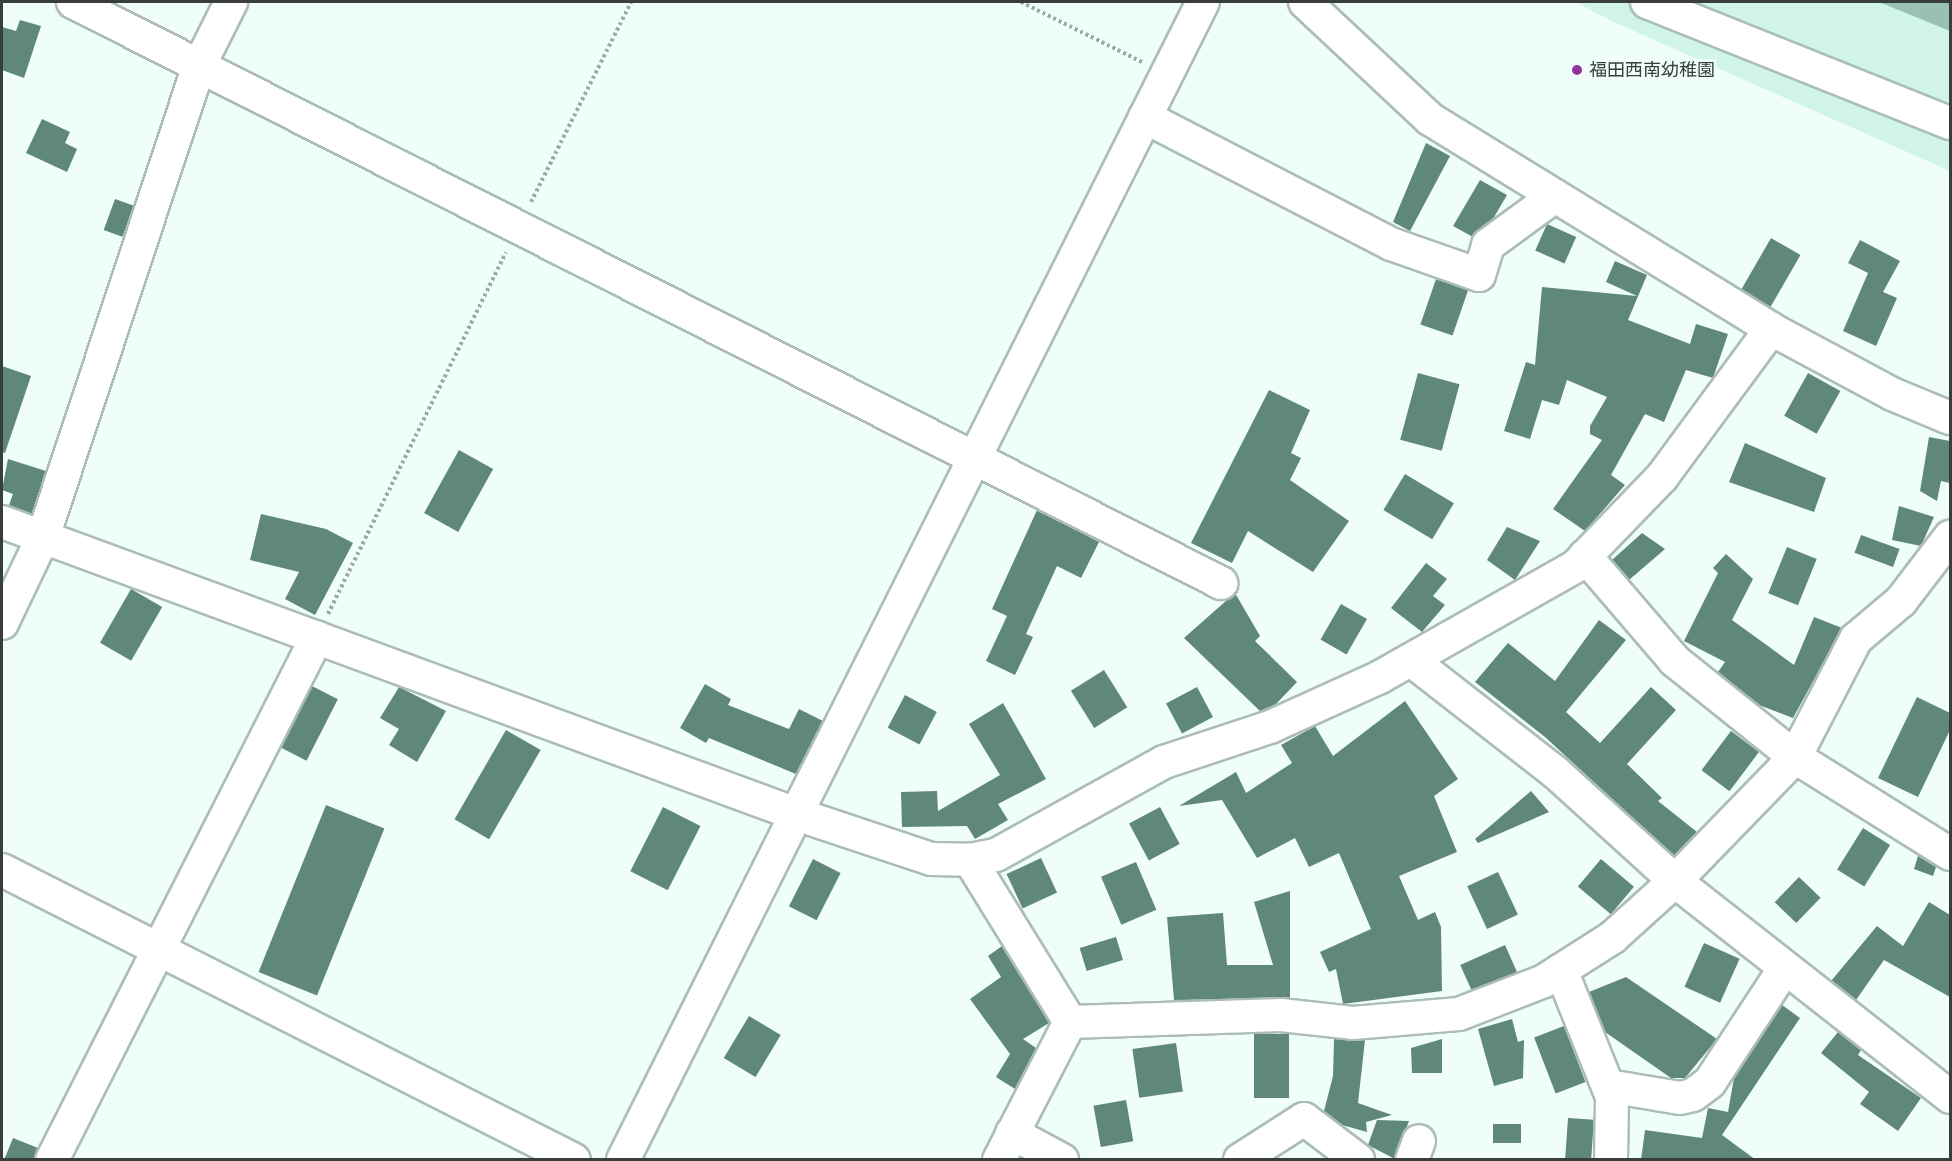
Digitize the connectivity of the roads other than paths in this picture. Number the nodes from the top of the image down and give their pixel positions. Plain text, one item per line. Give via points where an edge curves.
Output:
1 (72, 2) edge
2 (231, 2) edge
3 (1203, 2) edge
4 (1305, 2) edge
5 (1647, 2) edge
6 (199, 66) junction
7 (1145, 117) junction
8 (1950, 123) edge
9 (1555, 196) junction
10 (1770, 329) junction
11 (1950, 418) edge
12 (974, 458) junction
13 (2, 522) edge
14 (43, 537) junction
15 (1950, 537) edge
16 (1585, 556) junction
17 (1221, 583) dead end
18 (2, 623) edge
19 (317, 638) junction
20 (1411, 660) junction
21 (1795, 757) junction
22 (796, 814) junction
23 (1950, 854) edge
24 (970, 860) junction
25 (2, 870) edge
26 (1675, 881) junction
27 (158, 949) junction
28 (1785, 968) junction
29 (1561, 970) junction
30 (1070, 1022) junction
31 (1608, 1086) junction
32 (1950, 1097) edge
33 (1005, 1146) edge
34 (52, 1160) edge
35 (574, 1160) edge
36 (623, 1160) edge
37 (1062, 1160) edge
38 (1240, 1160) edge
39 (1358, 1160) edge
40 (1611, 1160) edge

1 - 6 street
2 - 6 street
3 - 7 street
4 - 9 street via 1430,119
5 - 8 street
6 - 12 street
6 - 14 street
7 - 9 street via 1391,244 1479,275 1488,245
7 - 12 street
9 - 10 street
10 - 11 street via 1892,394
10 - 16 street via 1662,477
12 - 17 street
12 - 22 street
13 - 14 street
14 - 18 street
14 - 19 street
15 - 21 street via 1901,601 1856,639
16 - 20 street via 1499,613
16 - 21 street via 1675,662
19 - 22 street
19 - 27 street
20 - 24 street via 1270,727 1164,762 996,855
20 - 26 street via 1555,772
21 - 23 street
21 - 26 street
22 - 24 street via 931,859
22 - 36 street
24 - 30 street
25 - 27 street
26 - 28 street
26 - 29 street via 1613,937
27 - 34 street
27 - 35 street
28 - 31 street via 1710,1082 1693,1095 1680,1098
28 - 32 street
29 - 30 street via 1459,1014 1407,1020 1188,1015
29 - 31 street
30 - 33 street
31 - 40 street via 1614,1131
33 - 37 street
38 - 39 street via 1304,1119

